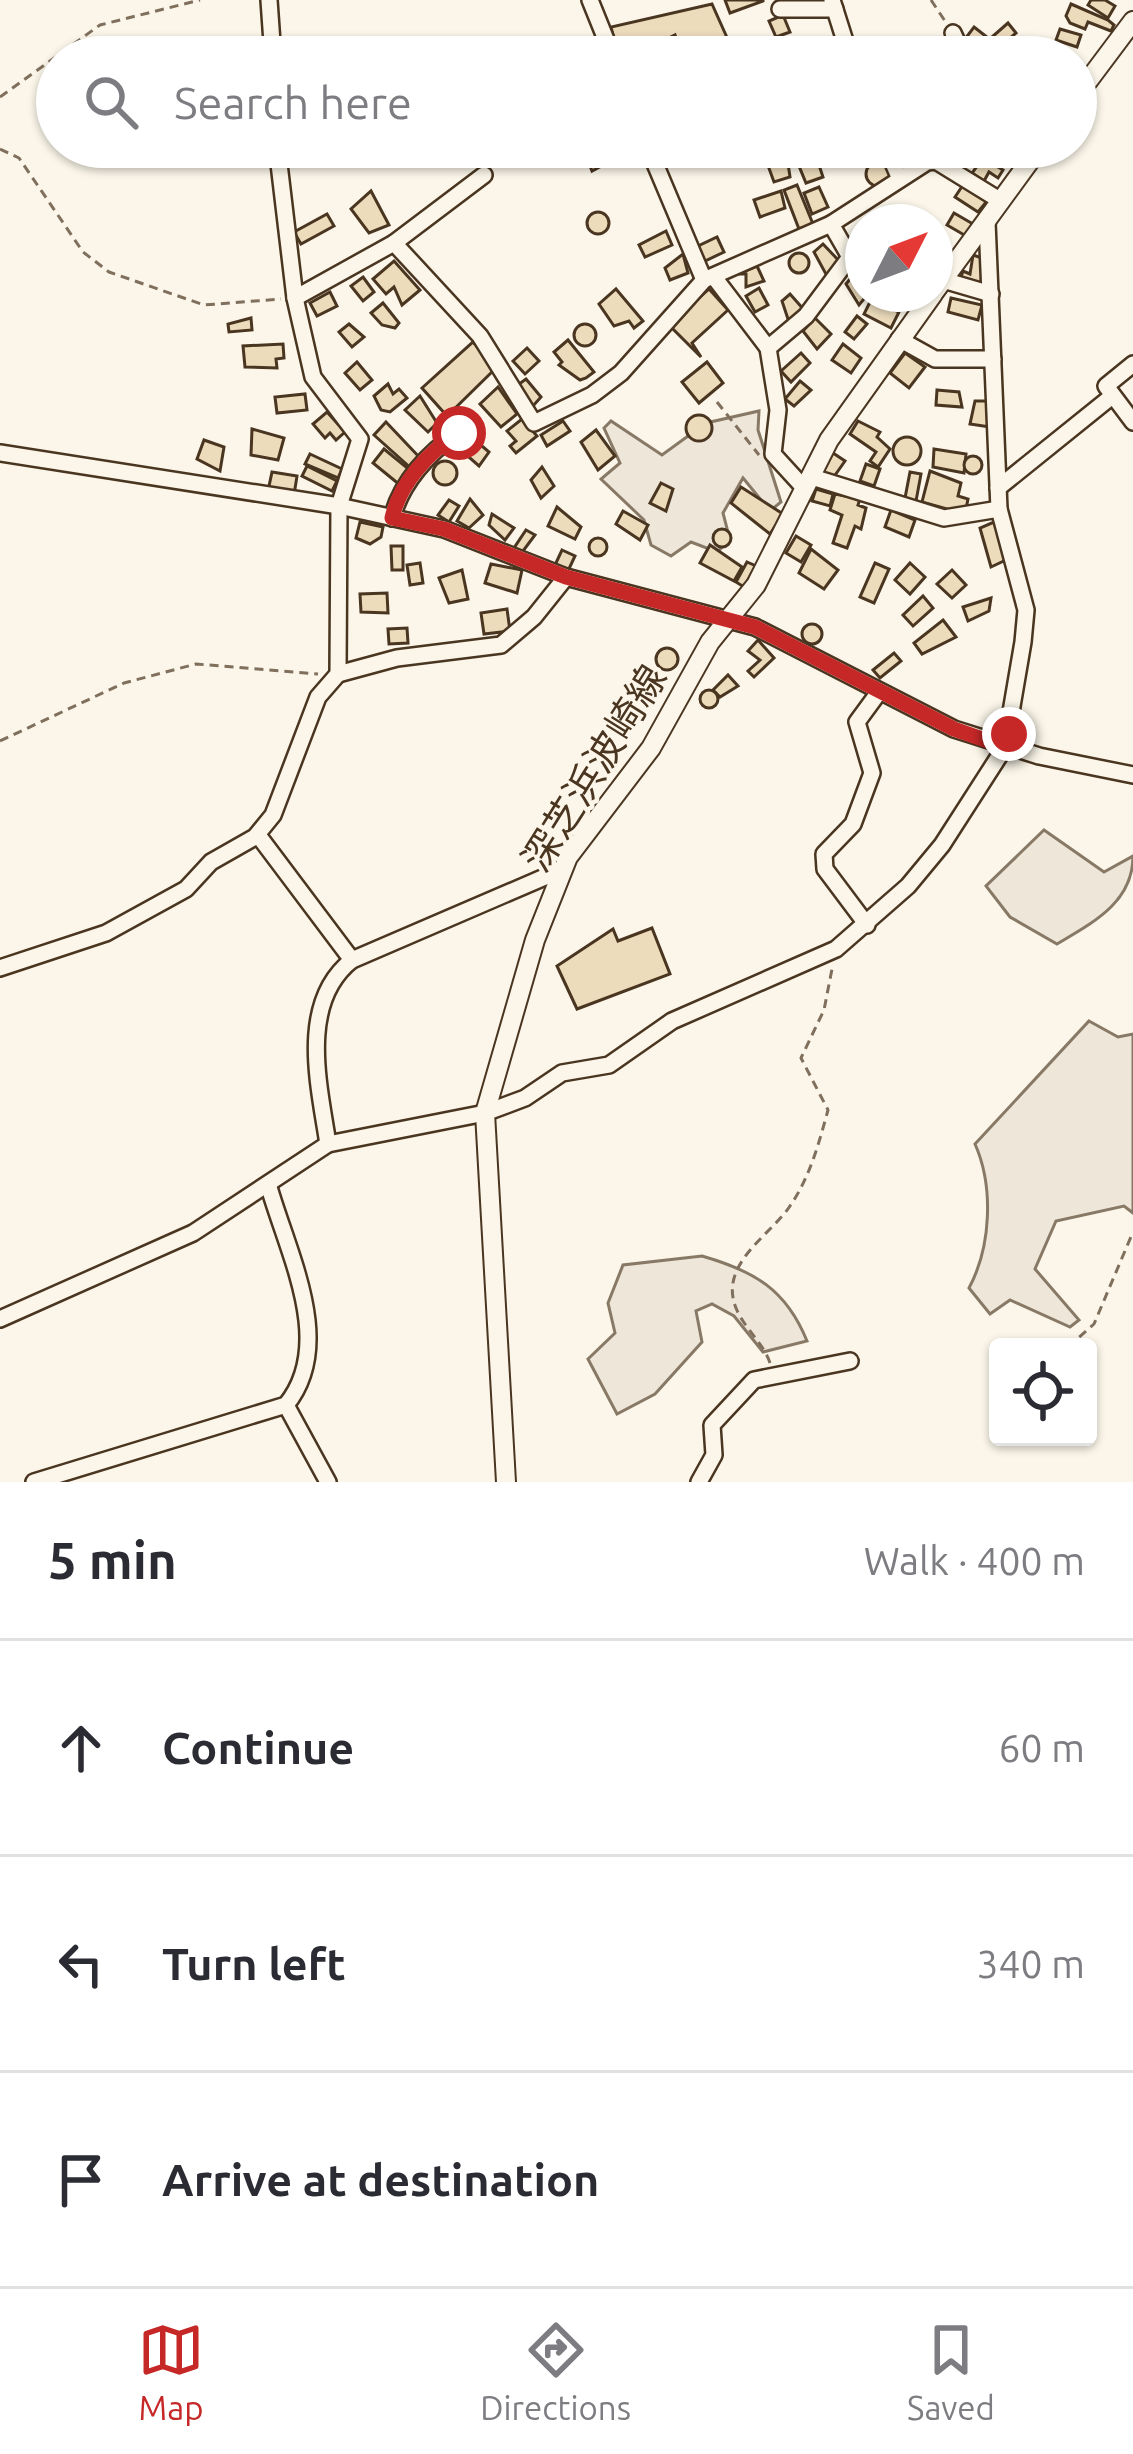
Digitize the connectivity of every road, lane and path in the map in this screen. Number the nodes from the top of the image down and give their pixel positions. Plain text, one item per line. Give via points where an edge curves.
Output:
1 (200, 0) edge
2 (269, 0) edge
3 (590, 0) edge
4 (932, 0) edge
5 (834, 4) edge
6 (780, 9) dead end
7 (1133, 21) edge
8 (953, 33) joint
9 (85, 36) edge
10 (272, 36) edge
11 (605, 36) edge
12 (844, 36) edge
13 (954, 36) edge
14 (1097, 69) edge
15 (36, 71) edge
16 (0, 97) edge
17 (0, 148) edge
18 (280, 168) edge
19 (658, 168) edge
20 (896, 168) edge
21 (917, 168) edge
22 (957, 168) edge
23 (1025, 168) edge
24 (484, 175) dead end
25 (900, 179) junction
26 (1001, 201) junction
27 (986, 222) junction
28 (832, 224) junction
29 (394, 243) junction
30 (953, 266) edge
31 (709, 279) junction
32 (953, 290) edge
33 (991, 294) junction
34 (296, 298) junction
35 (919, 312) edge
36 (899, 339) junction
37 (768, 349) junction
38 (993, 359) junction
39 (1133, 364) edge
40 (1111, 398) junction
41 (717, 401) dead end
42 (1133, 422) edge
43 (459, 433) dead end
44 (0, 453) edge
45 (764, 462) dead end
46 (808, 483) junction
47 (998, 488) junction
48 (339, 506) junction
49 (998, 509) junction
50 (392, 518) junction
51 (566, 577) junction
52 (727, 618) junction
53 (337, 675) junction
54 (879, 692) junction
55 (0, 741) edge
56 (1005, 747) junction
57 (1133, 775) edge
58 (258, 835) junction
59 (561, 870) junction
60 (867, 925) junction
61 (836, 950) junction
62 (352, 960) junction
63 (0, 968) edge
64 (484, 1113) junction
65 (328, 1144) junction
66 (269, 1187) junction
67 (1133, 1232) edge
68 (0, 1319) edge
69 (1078, 1338) edge
70 (850, 1361) dead end
71 (754, 1381) junction
72 (286, 1405) junction
73 (34, 1482) edge
74 (328, 1482) edge
75 (506, 1482) edge
76 (699, 1482) edge

1 - 9 path
2 - 10 street
3 - 11 street
4 - 8 path
5 - 6 street
5 - 12 street
7 - 14 main road
8 - 13 street
15 - 16 path
17 - 34 path via 19,158 83,252 109,272 204,304
18 - 34 street
19 - 31 street
20 - 25 street
21 - 25 street
22 - 26 street
23 - 26 main road, 深芝浜波崎線
24 - 29 street
25 - 28 street
26 - 27 main road, 深芝浜波崎線
27 - 30 main road, 深芝浜波崎線
27 - 33 street
28 - 31 street
28 - 37 street via 850,257 806,316
29 - 31 street via 480,336 534,423 621,373
29 - 34 street
31 - 37 street
32 - 33 street
33 - 38 street
34 - 48 street via 313,377 360,439
35 - 36 main road, 深芝浜波崎線
36 - 38 street via 935,359
36 - 46 main road, 深芝浜波崎線
37 - 46 street via 778,410 773,454
38 - 47 street
39 - 40 street via 1106,386
40 - 42 street
40 - 47 street
41 - 45 path
43 - 50 street via 438,446 397,497
44 - 48 street
46 - 49 street via 944,518
46 - 52 main road, 深芝浜波崎線 via 756,585
47 - 49 street
48 - 50 street
48 - 53 street
49 - 56 street via 1026,610
50 - 51 street via 444,529
51 - 52 street
51 - 53 street via 502,645
52 - 54 street
52 - 59 main road, 深芝浜波崎線 via 651,748
53 - 55 path via 196,664 124,682
53 - 58 street via 318,697
54 - 56 street
54 - 60 street via 857,722 872,773 853,824 824,854 825,868
56 - 57 street
56 - 60 street via 942,845
58 - 62 street
58 - 63 street via 211,862 186,889 106,933
59 - 62 street
59 - 64 main road, 深芝浜波崎線
60 - 61 street
61 - 64 street via 672,1021 609,1065 562,1073 525,1099
61 - 71 path via 824,1010 801,1058 828,1110 813,1161 789,1208 751,1246 735,1278 734,1306 771,1361
62 - 65 street via 329,986 318,1028
64 - 65 street
64 - 75 main road, 深芝浜波崎線
65 - 66 street
66 - 68 street via 193,1233
66 - 72 street via 309,1325 304,1383
67 - 69 path via 1094,1324
70 - 71 street
71 - 76 street via 712,1425 714,1455
72 - 73 street
72 - 74 street

